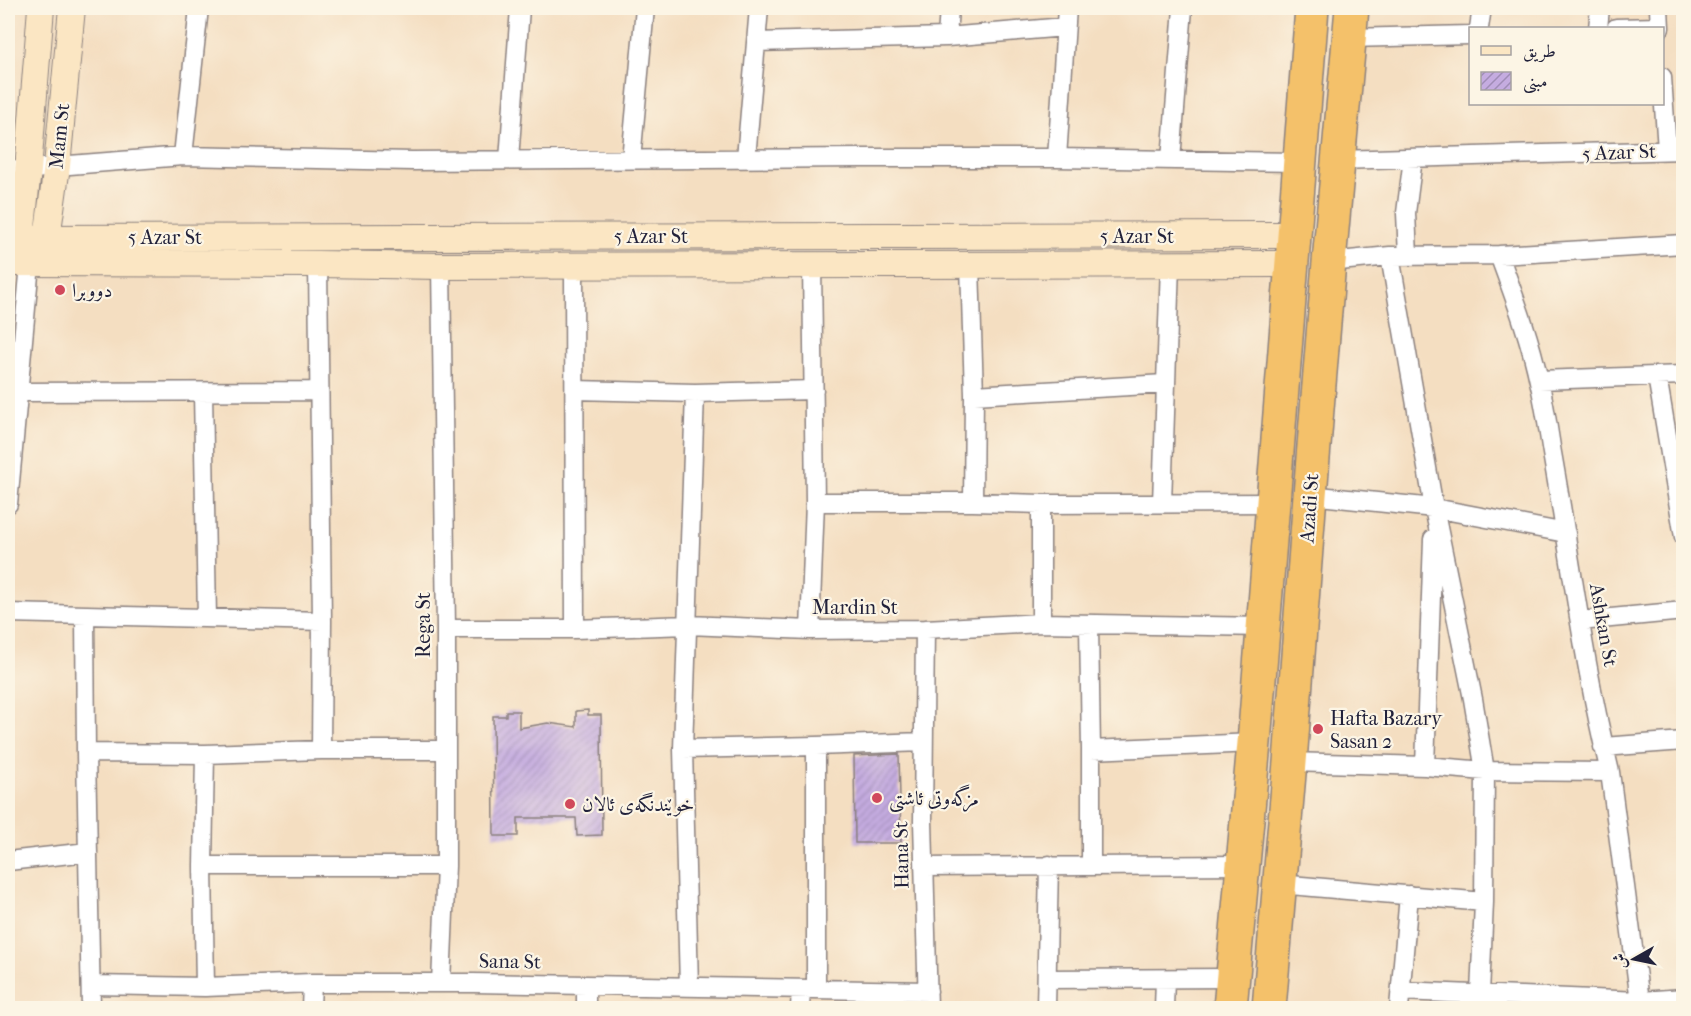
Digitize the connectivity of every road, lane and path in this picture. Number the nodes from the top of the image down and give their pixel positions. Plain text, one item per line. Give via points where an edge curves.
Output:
1 (41, 8) edge
2 (72, 8) edge
3 (199, 8) edge
4 (520, 8) edge
5 (645, 8) edge
6 (759, 8) edge
7 (949, 8) edge
8 (1067, 8) edge
9 (1183, 8) edge
10 (1312, 8) edge
11 (1482, 8) edge
12 (1600, 8) edge
13 (1659, 8) edge
14 (1351, 23) edge
15 (1065, 27) junction
16 (1479, 27) edge
17 (1598, 27) edge
18 (1660, 27) edge
19 (1469, 34) edge
20 (947, 37) junction
21 (756, 42) junction
22 (1664, 88) edge
23 (1675, 150) edge
24 (183, 156) junction
25 (746, 158) junction
26 (1057, 158) junction
27 (1413, 158) junction
28 (510, 160) junction
29 (631, 160) junction
30 (1171, 160) junction
31 (1338, 160) junction
32 (1299, 162) junction
33 (57, 166) junction
34 (18, 169) edge
35 (737, 236) junction
36 (47, 237) junction
37 (14, 238) edge
38 (1683, 244) edge
39 (1293, 250) junction
40 (1499, 255) junction
41 (1399, 256) junction
42 (1329, 262) junction
43 (25, 264) edge
44 (318, 264) junction
45 (1170, 264) junction
46 (736, 265) junction
47 (812, 265) junction
48 (970, 265) junction
49 (441, 266) junction
50 (574, 266) junction
51 (1683, 375) edge
52 (1658, 376) junction
53 (1539, 380) junction
54 (1165, 384) junction
55 (575, 390) junction
56 (814, 390) junction
57 (319, 391) junction
58 (19, 392) junction
59 (203, 392) junction
60 (695, 393) junction
61 (974, 395) junction
62 (1310, 495) junction
63 (815, 502) junction
64 (973, 502) junction
65 (1162, 503) junction
66 (1273, 503) junction
67 (8, 504) edge
68 (1041, 504) junction
69 (1434, 508) junction
70 (1566, 533) junction
71 (1683, 537) edge
72 (1683, 611) edge
73 (8, 613) edge
74 (85, 615) junction
75 (207, 618) junction
76 (322, 621) junction
77 (1580, 621) junction
78 (1041, 623) junction
79 (688, 625) junction
80 (1089, 625) junction
81 (1263, 627) junction
82 (446, 629) junction
83 (575, 629) junction
84 (925, 629) junction
85 (810, 630) junction
86 (1683, 741) edge
87 (923, 742) junction
88 (1254, 743) junction
89 (816, 746) junction
90 (1603, 747) junction
91 (683, 749) junction
92 (321, 750) junction
93 (445, 750) junction
94 (1091, 750) junction
95 (86, 753) junction
96 (205, 754) junction
97 (1290, 762) junction
98 (1425, 766) junction
99 (1485, 771) junction
100 (1610, 772) junction
101 (88, 852) junction
102 (8, 861) edge
103 (1049, 865) junction
104 (1091, 865) junction
105 (1244, 865) junction
106 (203, 866) junction
107 (446, 866) junction
108 (924, 867) junction
109 (1279, 884) junction
110 (1409, 895) junction
111 (1484, 902) junction
112 (1047, 979) junction
113 (1165, 979) junction
114 (312, 983) junction
115 (441, 983) junction
116 (92, 985) junction
117 (586, 985) junction
118 (204, 987) junction
119 (689, 987) junction
120 (808, 988) junction
121 (1231, 993) edge
122 (1480, 994) junction
123 (1683, 998) edge
124 (928, 1000) edge
125 (1400, 1000) edge
126 (1639, 1005) edge
127 (91, 1008) edge
128 (311, 1008) edge
129 (586, 1008) edge
130 (800, 1008) edge
131 (1046, 1008) edge
132 (1164, 1008) edge
133 (1269, 1008) edge

1 - 34 main road, Mam St
2 - 33 main road, Mam St
3 - 24 street
4 - 28 street
5 - 29 street
6 - 21 street
7 - 20 street
8 - 15 street
9 - 30 street
10 - 32 highway, Azadi St
11 - 16 street
12 - 17 street
13 - 18 street
14 - 19 street
14 - 31 highway, Azadi St
15 - 20 street
15 - 26 street
20 - 21 street
21 - 25 street
22 - 23 street
23 - 27 street, 5 Azar St
24 - 28 street
24 - 33 street
25 - 26 street
25 - 29 street
26 - 30 street
27 - 31 street, 5 Azar St
27 - 41 street
28 - 29 street
30 - 32 street
31 - 42 highway, Azadi St
32 - 39 highway, Azadi St
33 - 34 street
33 - 36 main road, Mam St
34 - 37 main road, Mam St
35 - 36 main road, 5 Azar St
35 - 39 main road, 5 Azar St
35 - 46 main road
36 - 37 main road, 5 Azar St
36 - 43 main road, Mam St
37 - 43 main road, Mam St
38 - 40 street
39 - 45 main road, 5 Azar St
39 - 66 highway, Azadi St
40 - 41 street
40 - 53 street, Ashkan St
41 - 42 street
41 - 69 street
42 - 62 highway, Azadi St
43 - 44 main road, 5 Azar St
43 - 58 street
44 - 49 main road, 5 Azar St
44 - 57 street
45 - 48 main road, 5 Azar St
45 - 54 street
46 - 47 main road, 5 Azar St
46 - 50 main road, 5 Azar St
47 - 48 main road, 5 Azar St
47 - 56 street
48 - 61 street
49 - 50 main road, 5 Azar St
49 - 82 street, Rega St
50 - 55 street
51 - 52 street
52 - 53 street
52 - 71 street
53 - 70 street, Ashkan St
54 - 61 street
54 - 65 street
55 - 60 street
55 - 83 street
56 - 60 street
56 - 63 street
57 - 59 street
57 - 76 street
58 - 59 street
58 - 67 street
59 - 75 street
60 - 79 street
61 - 64 street
62 - 69 street
62 - 97 highway, Azadi St
63 - 64 street
63 - 85 street
64 - 68 street
65 - 66 street
65 - 68 street
66 - 81 highway, Azadi St
68 - 78 street
69 - 70 street
69 - 98 street
69 - 99 street
70 - 77 street, Ashkan St
72 - 77 street
73 - 74 street
74 - 75 street
74 - 95 street
75 - 76 street
76 - 92 street
77 - 90 street, Ashkan St
78 - 80 street, Mardin St
78 - 84 street, Mardin St
79 - 83 street, Mardin St
79 - 85 street, Mardin St
79 - 91 street
80 - 81 street, Mardin St
80 - 94 street
81 - 88 highway, Azadi St
82 - 83 street, Mardin St
82 - 93 street, Rega St
84 - 85 street, Mardin St
84 - 87 street, Hana St
86 - 90 street
87 - 89 street
87 - 108 street, Hana St
88 - 94 street
88 - 105 highway, Azadi St
89 - 91 street
89 - 120 street
90 - 100 street, Ashkan St
91 - 119 street
92 - 93 street
92 - 96 street
93 - 107 street, Rega St
94 - 104 street
95 - 96 street
95 - 101 street
96 - 106 street
97 - 98 street
97 - 109 highway, Azadi St
98 - 99 street
99 - 100 street
99 - 111 street
100 - 126 street, Ashkan St
101 - 102 street
101 - 116 street
103 - 104 street
103 - 108 street
103 - 112 street
104 - 105 street
105 - 121 highway, Azadi St
106 - 107 street
106 - 118 street
107 - 115 street, Rega St
108 - 124 street, Hana St
109 - 110 street
109 - 133 highway, Azadi St
110 - 111 street
110 - 125 street
111 - 122 street
112 - 113 street
112 - 131 street
113 - 121 street
113 - 132 street
114 - 115 street, Sana St
114 - 118 street, Sana St
114 - 128 street
115 - 117 street, Sana St
116 - 118 street, Sana St
116 - 127 street
117 - 119 street, Sana St
117 - 129 street
119 - 120 street, Sana St
120 - 124 street, Sana St
120 - 130 street
122 - 125 street
122 - 126 street
123 - 126 street

